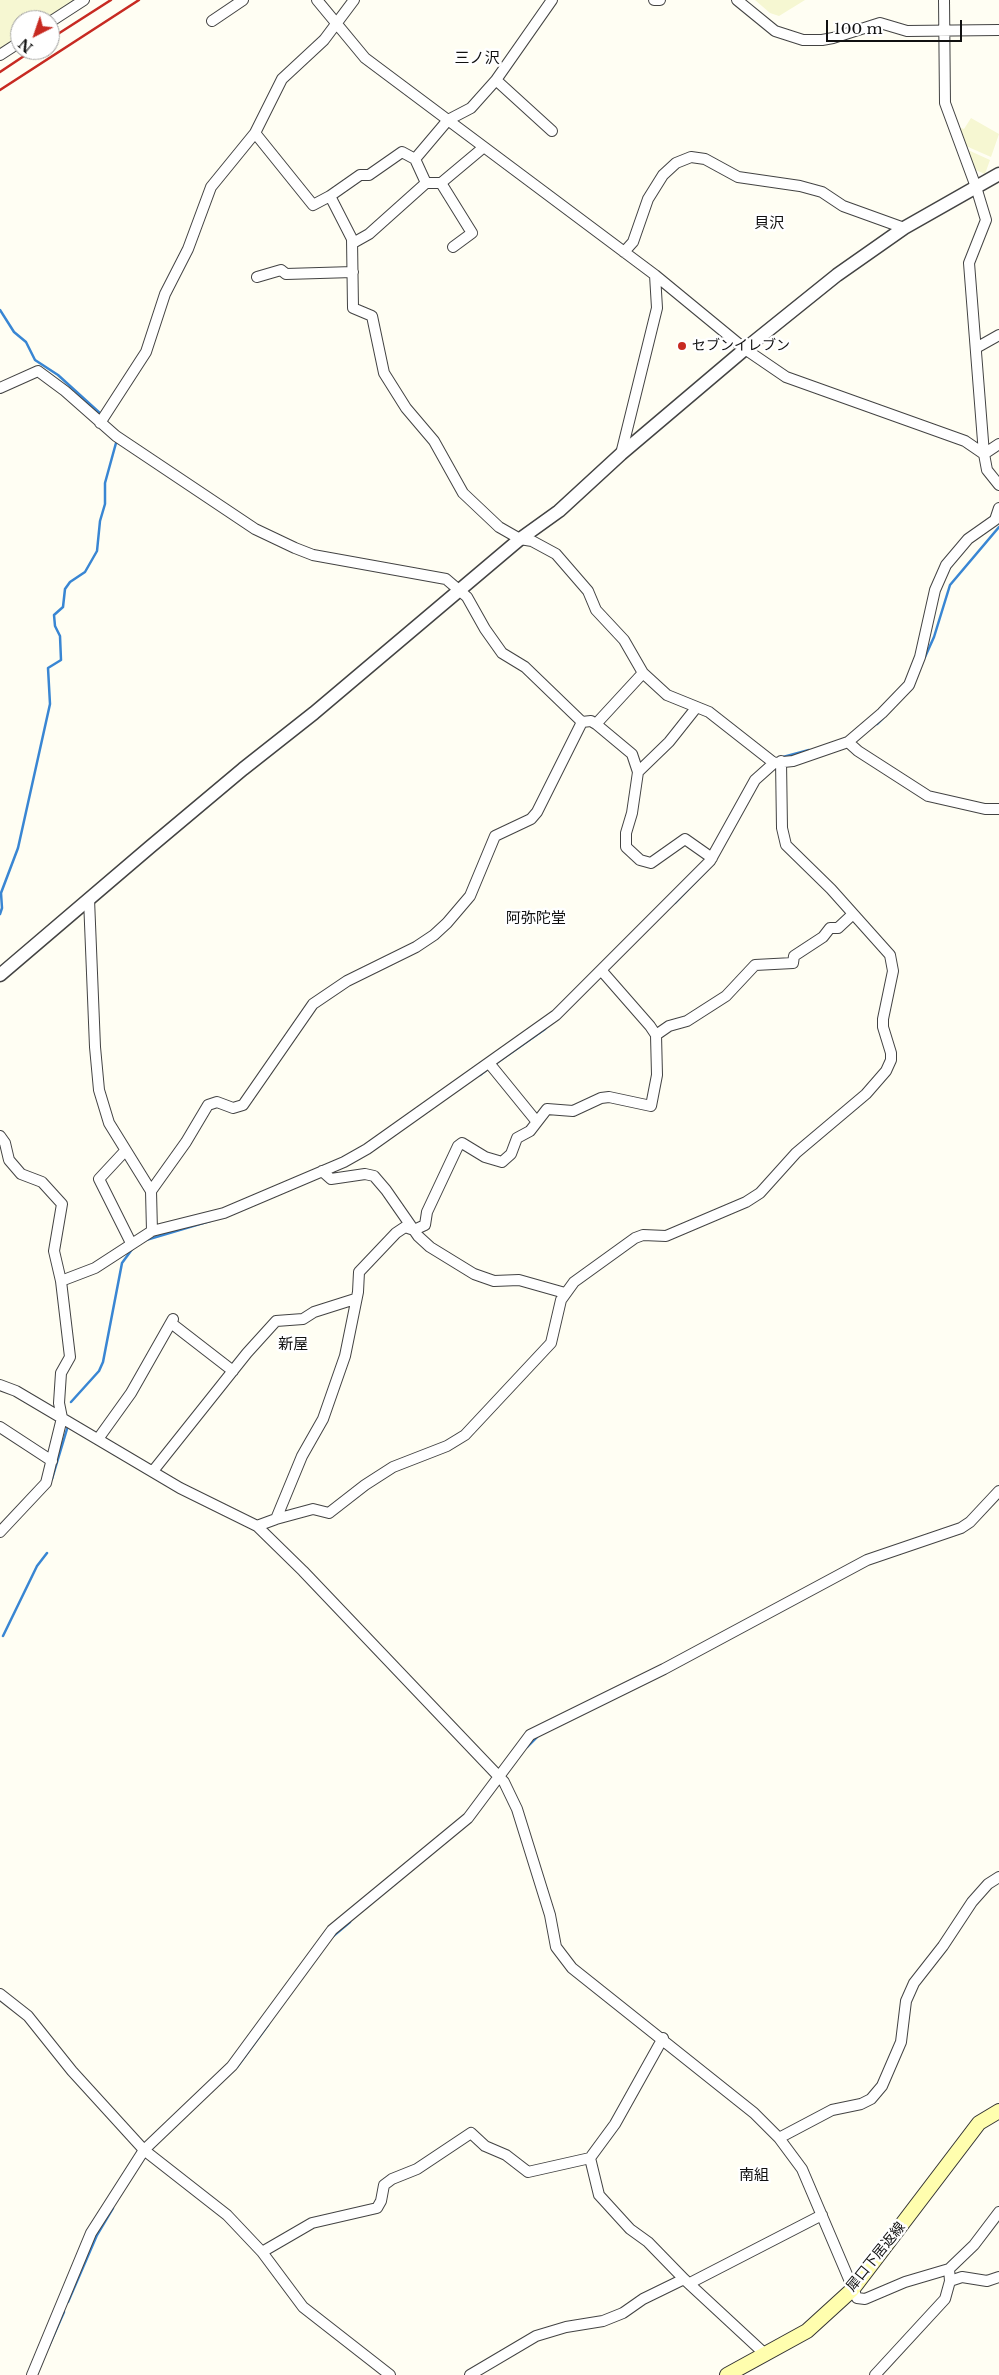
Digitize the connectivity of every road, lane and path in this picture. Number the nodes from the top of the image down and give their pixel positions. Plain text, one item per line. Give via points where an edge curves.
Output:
1 (84, 0) edge
2 (244, 0) edge
3 (318, 0) edge
4 (354, 0) edge
5 (552, 0) edge
6 (654, 0) edge
7 (660, 0) edge
8 (737, 0) edge
9 (944, 0) edge
10 (60, 16) edge
11 (212, 21) dead end
12 (336, 22) junction
13 (943, 30) junction
14 (999, 30) edge
15 (496, 80) junction
16 (448, 120) junction
17 (552, 131) dead end
18 (255, 133) junction
19 (484, 147) junction
20 (415, 159) junction
21 (999, 174) edge
22 (426, 183) junction
23 (442, 183) junction
24 (976, 187) junction
25 (330, 196) junction
26 (904, 228) junction
27 (353, 243) junction
28 (453, 247) dead end
29 (624, 252) junction
30 (353, 272) junction
31 (655, 275) junction
32 (257, 277) dead end
33 (999, 335) edge
34 (976, 348) junction
35 (745, 349) junction
36 (0, 388) edge
37 (100, 423) junction
38 (999, 444) edge
39 (621, 454) junction
40 (984, 454) junction
41 (999, 485) edge
42 (999, 508) edge
43 (520, 538) junction
44 (460, 590) junction
45 (643, 673) junction
46 (696, 708) junction
47 (582, 722) junction
48 (596, 724) junction
49 (848, 742) junction
50 (777, 762) junction
51 (638, 772) junction
52 (999, 809) edge
53 (712, 858) junction
54 (89, 899) junction
55 (853, 914) junction
56 (601, 970) junction
57 (0, 975) edge
58 (656, 1035) junction
59 (490, 1063) junction
60 (537, 1122) junction
61 (0, 1136) edge
62 (126, 1151) junction
63 (322, 1170) junction
64 (151, 1191) junction
65 (414, 1230) junction
66 (152, 1231) junction
67 (131, 1243) junction
68 (60, 1282) junction
69 (565, 1293) junction
70 (355, 1299) junction
71 (233, 1371) junction
72 (0, 1386) edge
73 (62, 1418) junction
74 (0, 1427) edge
75 (98, 1440) junction
76 (52, 1462) junction
77 (153, 1471) junction
78 (999, 1491) edge
79 (276, 1519) junction
80 (257, 1526) junction
81 (0, 1532) edge
82 (501, 1779) junction
83 (999, 1877) edge
84 (0, 1994) edge
85 (663, 2038) junction
86 (999, 2110) edge
87 (779, 2138) junction
88 (144, 2150) junction
89 (590, 2158) junction
90 (999, 2212) edge
91 (822, 2215) junction
92 (262, 2252) junction
93 (949, 2269) junction
94 (999, 2277) edge
95 (687, 2281) junction
96 (950, 2282) junction
97 (852, 2290) junction
98 (766, 2355) junction
99 (32, 2375) edge
100 (390, 2375) edge
101 (470, 2375) edge
102 (727, 2375) edge
103 (875, 2375) edge

1 - 10 street
2 - 11 street
3 - 12 street
4 - 12 street
5 - 15 street
6 - 7 street
8 - 13 street via 775,31 803,40 822,40 880,23 907,31
9 - 13 street
12 - 16 street via 365,58
12 - 18 street via 324,40 282,79
13 - 14 street
13 - 24 street via 945,103
15 - 16 street via 471,108
15 - 17 street
16 - 19 street
16 - 20 street
18 - 25 street via 313,205
18 - 37 street via 211,187 188,249 165,294 146,352
19 - 23 street
19 - 29 street
20 - 22 street
20 - 25 street via 402,152
21 - 24 street
22 - 23 street
22 - 27 street via 368,234
23 - 28 street via 472,233
24 - 26 street
24 - 34 street via 986,220 969,263
25 - 27 street
26 - 29 street via 843,206 822,192 738,177 705,159 691,156 676,163 663,175 648,199 633,242
26 - 35 street via 837,275
27 - 30 street
29 - 31 street
30 - 32 street via 286,274 281,270
30 - 43 street via 353,308 372,316 384,373 406,408 434,441 463,493 499,527
31 - 35 street
31 - 39 street via 656,308
33 - 34 street
34 - 40 street
35 - 39 street
35 - 40 street via 786,377 965,441
36 - 37 street via 38,371
37 - 44 street via 255,529 295,548 446,579
38 - 40 street
39 - 43 street via 558,511
40 - 41 street via 987,470
42 - 49 street via 995,520 968,539 946,564 935,590 920,657 909,685
43 - 44 street
43 - 45 street via 556,554 575,574 588,591 596,610 624,640
44 - 47 street via 502,653 525,668
44 - 54 street
45 - 46 street via 667,695
45 - 48 street
46 - 50 street via 709,712
46 - 51 street via 669,742
47 - 48 street
47 - 64 street via 538,812 531,819 495,836 470,896 447,923 416,947 347,981 313,1004 243,1105 233,1108 217,1102 208,1105
48 - 51 street via 632,754
49 - 50 street via 809,756
49 - 52 street via 928,796 985,809
50 - 53 street via 755,780
50 - 55 street via 786,845
51 - 53 street via 626,847 640,860 651,863 685,839
53 - 56 street
54 - 57 street
54 - 62 street via 99,1090 109,1123
55 - 58 street via 838,928 830,928 823,937 794,956 793,963 756,966 726,996 687,1021 669,1026
55 - 69 street via 890,955 893,971 883,1019 891,1053 886,1071 866,1094 796,1153 760,1193 718,1215 666,1236 635,1238 574,1282
56 - 58 street
56 - 59 street via 556,1015
58 - 60 street via 657,1075 651,1106 601,1098 573,1111 548,1109
59 - 60 street
59 - 63 street via 367,1149
60 - 65 street via 530,1131 517,1138 511,1154 502,1162 462,1144 458,1146 427,1212 425,1226
61 - 68 street via 9,1160 21,1174 42,1182 62,1204 54,1250
62 - 64 street
62 - 67 street via 99,1179
63 - 65 street via 332,1179 365,1174 374,1176
63 - 66 street via 224,1213
64 - 66 street
65 - 69 street via 430,1247 474,1274 494,1281 519,1280
65 - 70 street via 405,1227 396,1233 359,1272
66 - 67 street
67 - 68 street via 95,1268
68 - 73 street via 70,1357 61,1373 59,1404
69 - 79 street via 551,1343 465,1435 393,1467 329,1512 313,1509
70 - 71 street via 314,1312 303,1319 276,1322
70 - 79 street via 345,1356 323,1419 302,1456
71 - 75 street via 172,1321 131,1393
71 - 77 street
72 - 73 street via 16,1391
73 - 75 street
73 - 76 street
74 - 76 street
75 - 77 street
76 - 81 street via 46,1483
77 - 80 street
78 - 82 street via 961,1528 867,1560 664,1669 530,1734
79 - 80 street
80 - 82 street
82 - 85 street via 520,1818 550,1915 556,1947 572,1968
82 - 88 street via 461,1824 332,1930 232,2066
83 - 87 street via 972,1902 914,1983 906,2001 902,2042 882,2086 871,2099 832,2110
84 - 88 street via 28,2016
85 - 87 street via 754,2113
85 - 89 street via 615,2124
86 - 97 main road, 犀口下居返線 via 979,2123
87 - 91 street via 802,2169
88 - 92 street via 227,2214
88 - 99 street via 91,2233
89 - 92 street via 528,2172 506,2155 485,2146 471,2133 417,2169 384,2185 377,2208 312,2223
89 - 95 street via 599,2195 630,2229 648,2242
90 - 93 street via 974,2245
91 - 95 street
91 - 97 street
92 - 100 street via 303,2307
93 - 96 street
93 - 97 street via 905,2282 865,2299 857,2298
94 - 96 street via 987,2281 962,2278
95 - 98 street
95 - 101 street via 643,2299 603,2321 536,2336
96 - 103 street via 945,2298
97 - 98 main road, 犀口下居返線 via 807,2331
98 - 102 main road, 犀口下居返線

